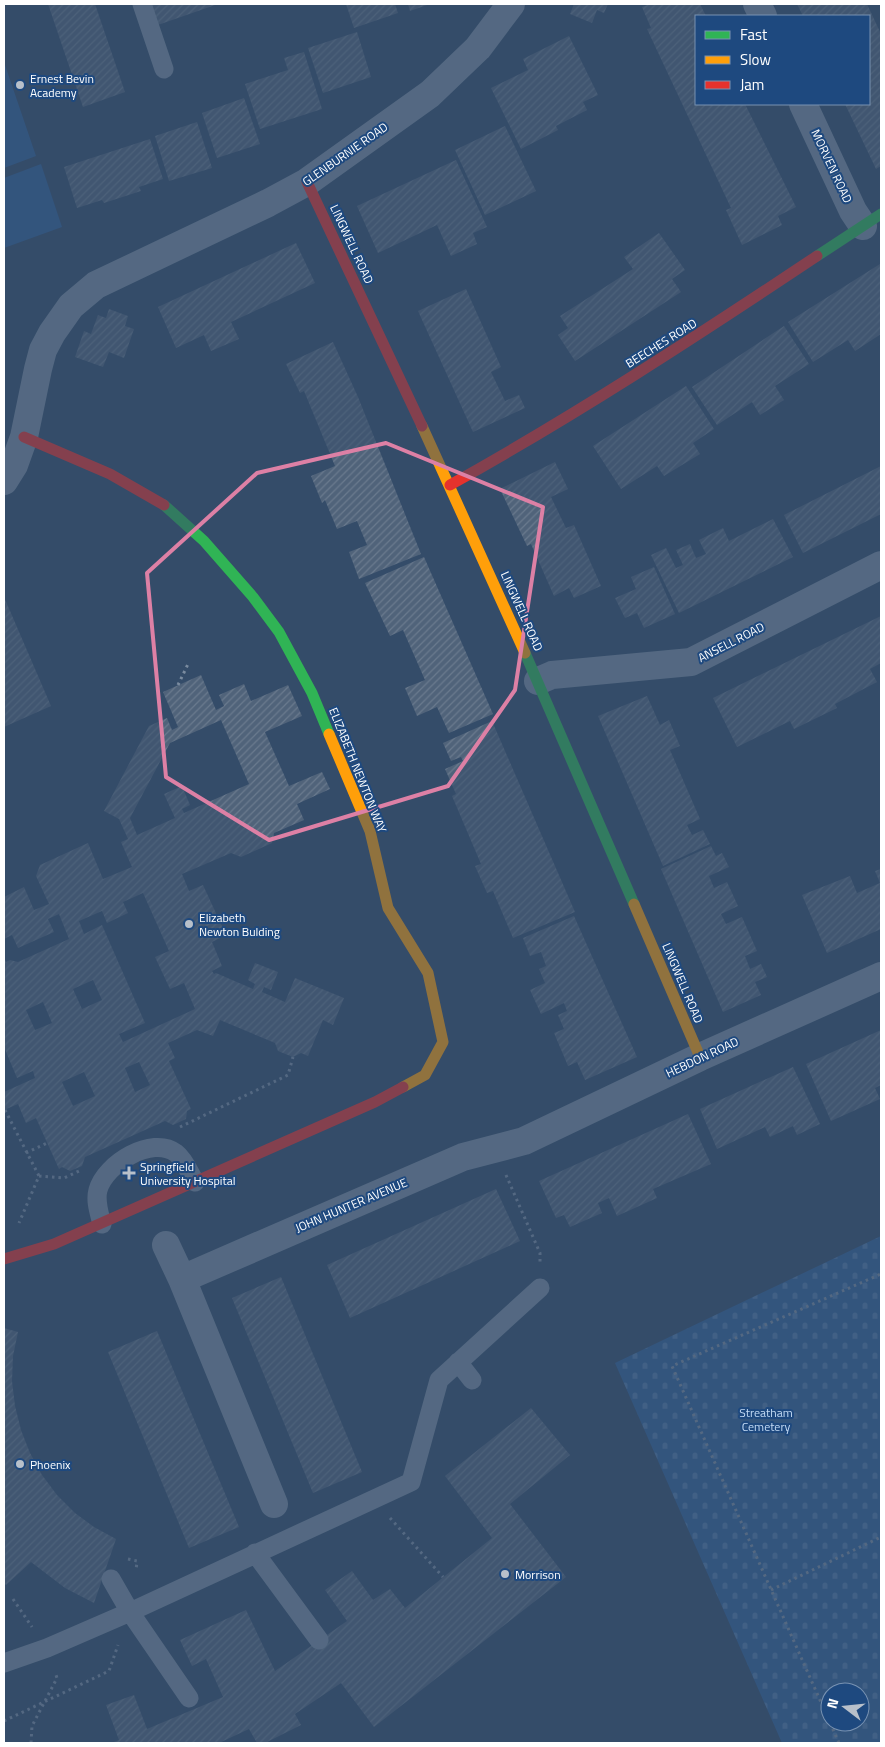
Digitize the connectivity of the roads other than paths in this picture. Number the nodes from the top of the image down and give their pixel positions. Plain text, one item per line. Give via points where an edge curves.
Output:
1 (142, 4) edge
2 (511, 4) edge
3 (164, 69) dead end
4 (803, 105) edge
5 (307, 182) junction
6 (872, 220) edge
7 (24, 437) junction
8 (4, 481) edge
9 (450, 485) junction
10 (881, 565) edge
11 (538, 681) junction
12 (881, 976) edge
13 (700, 1057) junction
14 (524, 1141) joint
15 (195, 1182) junction
16 (102, 1224) junction
17 (166, 1245) dead end
18 (4, 1259) edge
19 (182, 1279) junction
20 (540, 1288) road end
21 (458, 1362) junction
22 (472, 1380) dead end
23 (274, 1504) dead end
24 (255, 1553) junction
25 (111, 1579) dead end
26 (130, 1612) junction
27 (319, 1640) dead end
28 (4, 1663) edge
29 (189, 1698) dead end

1 - 3 lane
2 - 5 street, GLENBURNIE ROAD via 478,48 430,94
4 - 6 street, MORVEN ROAD via 853,211
5 - 7 street, GLENBURNIE ROAD via 96,285 71,306 43,350
5 - 9 street, LINGWELL ROAD
6 - 9 street, BEECHES ROAD via 676,350 527,442
7 - 8 street, GLENBURNIE ROAD
7 - 15 street, ELIZABETH NEWTON WAY via 110,474 167,507 204,542 258,604 279,632 312,692 370,831 388,908 428,973 443,1042 425,1075 375,1102
9 - 11 street, LINGWELL ROAD
10 - 11 street, ANSELL ROAD via 691,662 552,675
11 - 13 street, LINGWELL ROAD
12 - 13 street, HEBDON ROAD
13 - 14 street, HEBDON ROAD
14 - 19 street, JOHN HUNTER AVENUE via 463,1157
15 - 16 street, ELIZABETH NEWTON WAY
15 - 16 lane via 175,1152 150,1148 132,1154 116,1163 98,1189
16 - 18 street, ELIZABETH NEWTON WAY via 54,1244
17 - 19 street
19 - 23 street
20 - 21 lane
21 - 22 lane
21 - 24 lane via 439,1380 411,1482
24 - 26 lane
24 - 27 lane
25 - 26 lane
26 - 28 lane
26 - 29 lane

